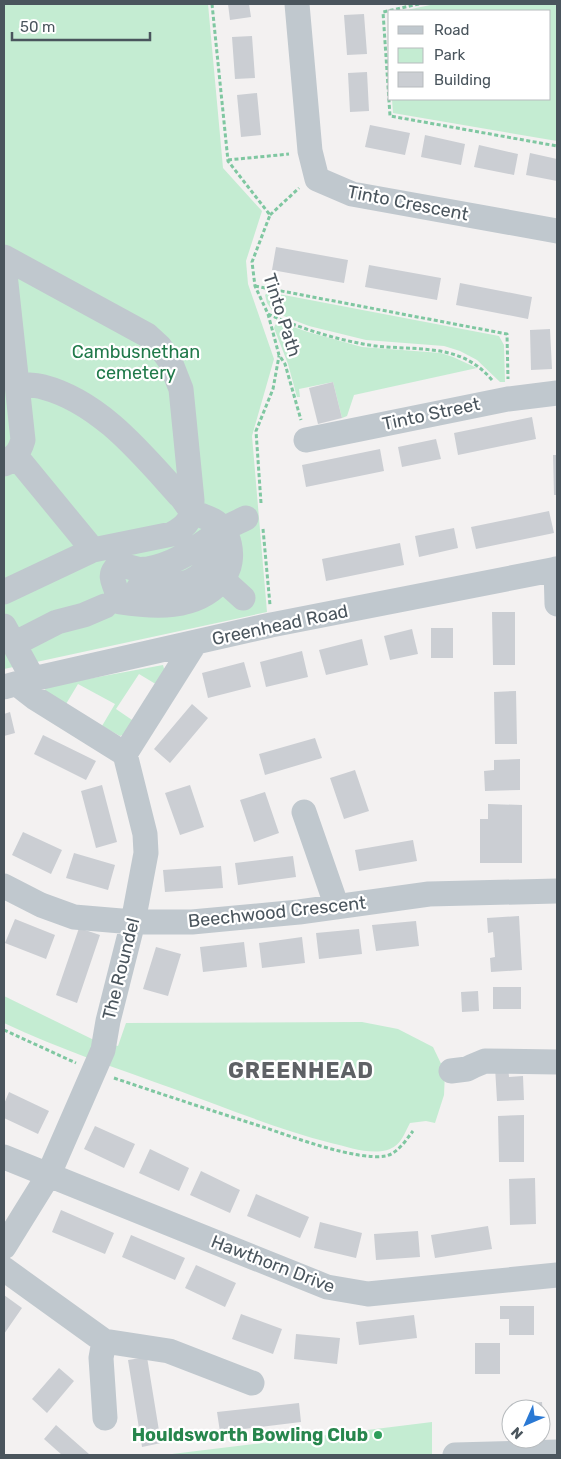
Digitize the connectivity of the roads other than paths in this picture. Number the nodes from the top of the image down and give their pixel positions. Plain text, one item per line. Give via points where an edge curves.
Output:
1 (297, 4) edge
2 (557, 231) edge
3 (4, 257) edge
4 (4, 270) edge
5 (17, 384) junction
6 (557, 393) edge
7 (306, 440) road end
8 (9, 460) edge
9 (192, 511) junction
10 (93, 550) junction
11 (234, 552) junction
12 (557, 569) edge
13 (4, 592) edge
14 (126, 594) junction
15 (243, 598) dead end
16 (557, 604) edge
17 (9, 635) edge
18 (194, 643) junction
19 (18, 683) edge
20 (125, 754) junction
21 (304, 812) dead end
22 (4, 886) edge
23 (557, 891) edge
24 (337, 907) junction
25 (133, 922) junction
26 (557, 1062) edge
27 (451, 1070) dead end
28 (4, 1157) edge
29 (48, 1176) junction
30 (4, 1247) edge
31 (4, 1269) edge
32 (557, 1275) edge
33 (104, 1341) junction
34 (252, 1383) dead end
35 (105, 1418) dead end
36 (557, 1452) edge
37 (455, 1455) edge

1 - 2 street, Tinto Crescent via 310,151 317,179 352,194
3 - 9 street via 147,335 160,347 170,361 181,389
4 - 5 street
5 - 8 street via 23,440 20,450
5 - 9 street via 42,386 88,408 146,459
6 - 7 street, Tinto Street via 508,399
8 - 10 street
9 - 10 street via 183,528 172,534
9 - 11 street via 213,520
10 - 13 street
11 - 14 street via 211,550 206,569 191,581
11 - 14 street via 196,599 163,606
11 - 15 street
12 - 16 street
12 - 18 street, Greenhead Road
14 - 17 street via 84,615
17 - 19 street
18 - 19 street, Greenhead Road
18 - 20 street
19 - 20 street via 35,698
20 - 25 street, The Roundel via 146,843
21 - 24 street
22 - 25 street, Beechwood Crescent via 74,917
23 - 24 street, Beechwood Crescent via 429,894
24 - 25 street, Beechwood Crescent via 192,922
25 - 29 street, The Roundel via 103,1050
26 - 27 street via 486,1061 467,1069
28 - 29 street, Hawthorn Drive
29 - 30 street, The Roundel
29 - 32 street, Hawthorn Drive via 327,1288 368,1294
31 - 33 street
33 - 34 street via 169,1351
33 - 35 street via 101,1358
36 - 37 street

